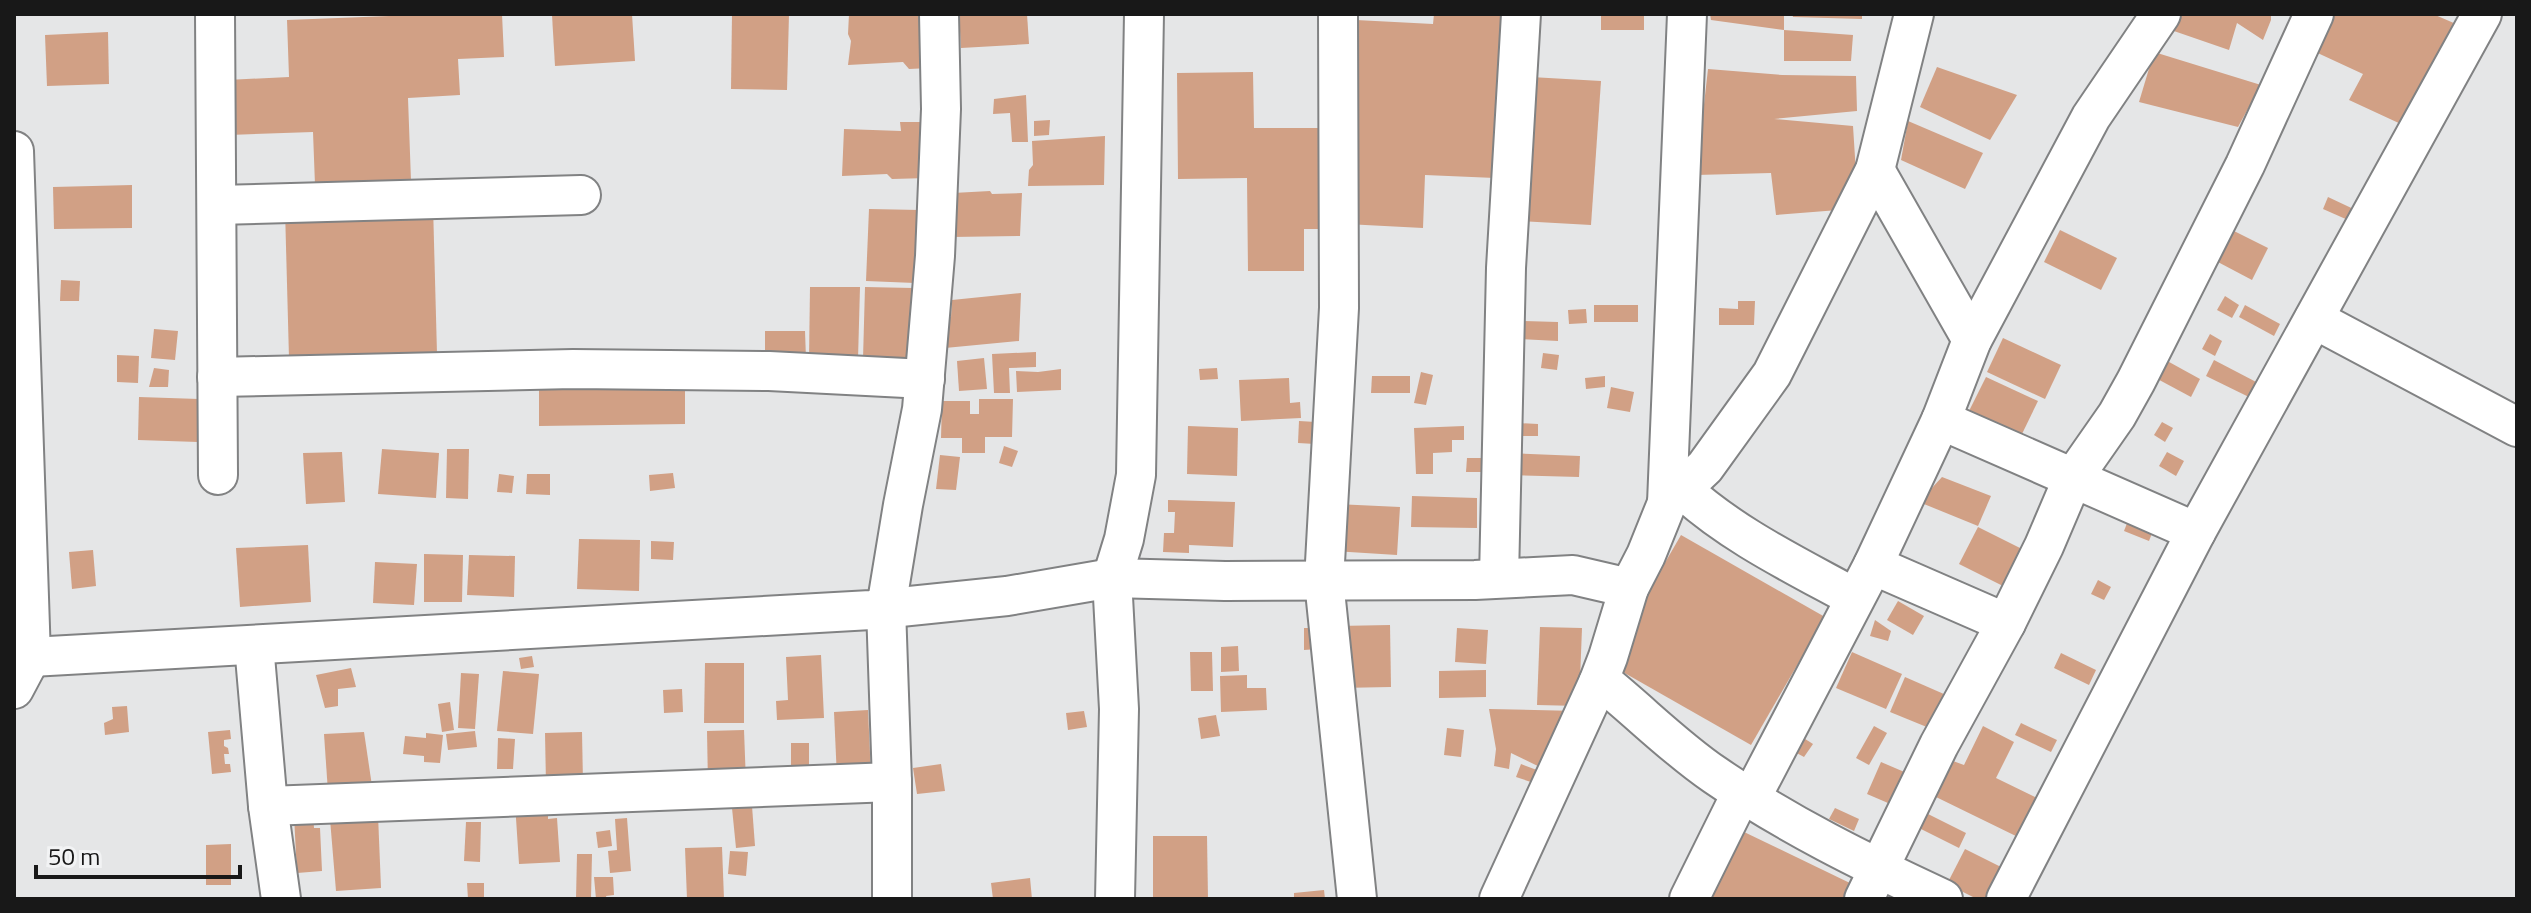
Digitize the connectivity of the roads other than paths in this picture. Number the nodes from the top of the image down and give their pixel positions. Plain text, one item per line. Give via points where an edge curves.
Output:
1 (215, 14) edge
2 (939, 14) edge
3 (1144, 14) edge
4 (1338, 14) edge
5 (1521, 14) edge
6 (1687, 14) edge
7 (1914, 14) edge
8 (2161, 14) edge
9 (2314, 14) edge
10 (2482, 14) edge
11 (14, 151) edge
12 (1875, 170) junction
13 (581, 195) dead end
14 (217, 205) junction
15 (2314, 319) junction
16 (1972, 340) junction
17 (217, 377) junction
18 (925, 379) junction
19 (18, 410) edge
20 (1941, 420) junction
21 (2517, 427) edge
22 (218, 475) dead end
23 (2073, 478) junction
24 (1674, 496) junction
25 (2196, 532) junction
26 (1112, 578) junction
27 (1499, 578) junction
28 (1324, 581) junction
29 (1864, 582) junction
30 (1629, 588) junction
31 (886, 608) junction
32 (2006, 623) junction
33 (254, 645) junction
34 (22, 673) edge
35 (1598, 683) junction
36 (892, 782) junction
37 (1746, 795) junction
38 (268, 806) junction
39 (1872, 884) edge
40 (882, 898) edge
41 (281, 899) edge
42 (1115, 899) edge
43 (1357, 899) edge
44 (1499, 899) edge
45 (1689, 899) edge
46 (1943, 899) edge
47 (2006, 899) edge

1 - 14 street
2 - 18 street via 941,109
3 - 26 street via 1136,475
4 - 28 street via 1339,308
5 - 27 street via 1506,268
6 - 24 street
7 - 12 street
8 - 16 street via 2091,117
9 - 23 street via 2136,381
10 - 15 street
11 - 19 street
12 - 16 street
12 - 24 street via 1772,374 1705,467
13 - 14 street
14 - 17 street
15 - 21 street
15 - 25 street
16 - 20 street
17 - 18 street via 573,369
17 - 22 street
18 - 31 street
19 - 34 street
20 - 23 street
20 - 29 street
23 - 25 street
23 - 32 street
24 - 29 street via 1757,544
24 - 30 street
25 - 47 street
26 - 28 street
26 - 31 street via 1007,596
26 - 42 street via 1119,709
27 - 28 street
27 - 30 street via 1573,575
28 - 43 street
29 - 32 street
29 - 37 street
30 - 35 street
31 - 33 street
31 - 36 street
32 - 39 street
33 - 34 street
33 - 38 street
35 - 37 street
35 - 44 street
36 - 38 street
36 - 40 street
37 - 39 street
37 - 45 street
38 - 41 street
39 - 46 street

